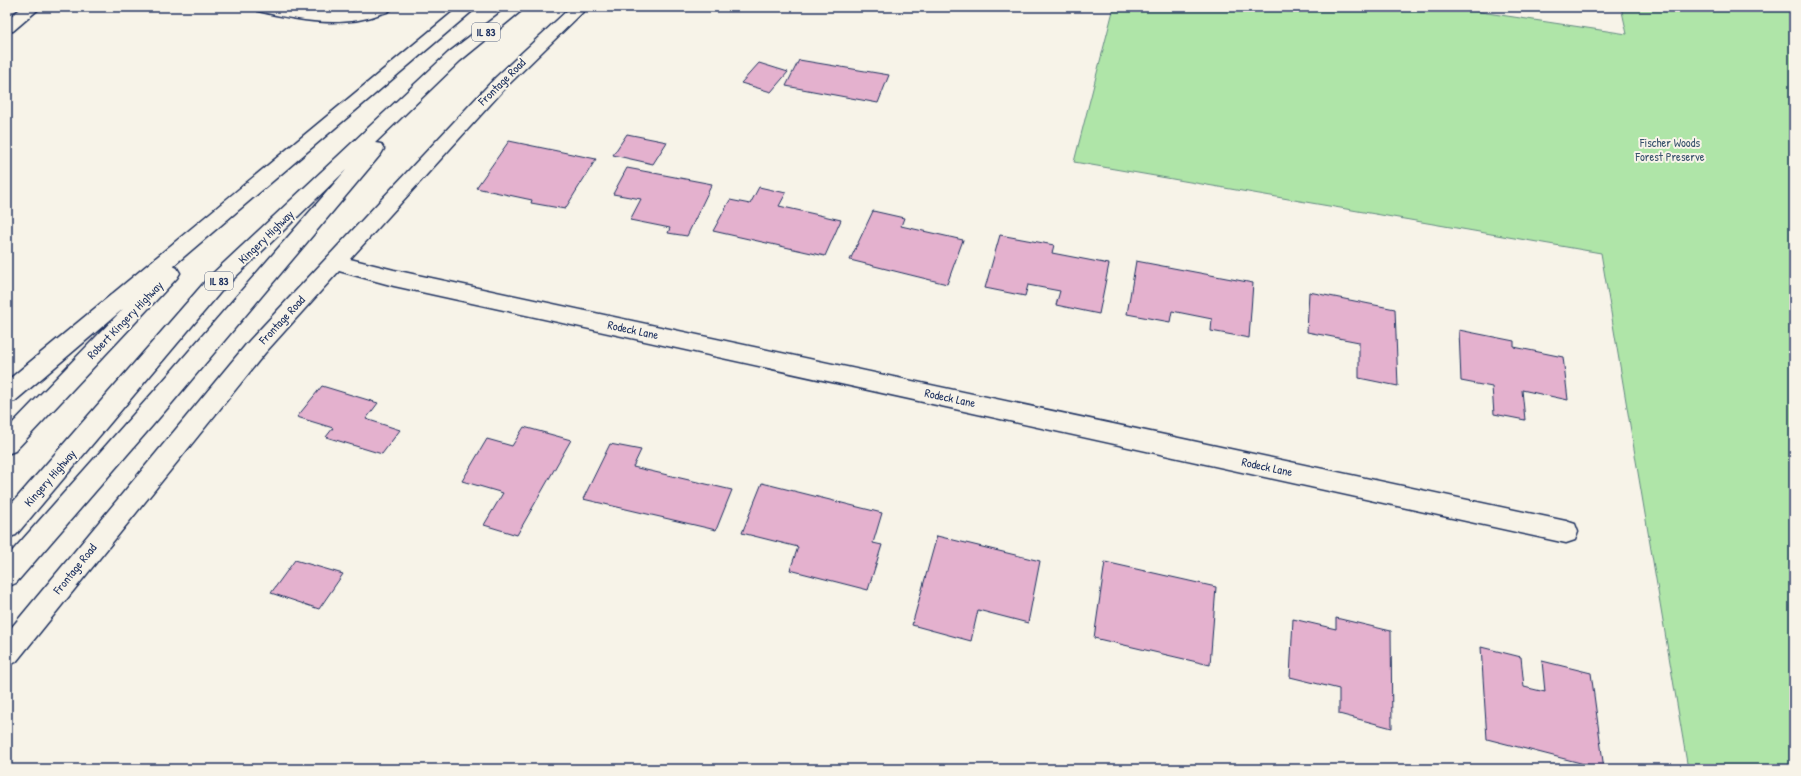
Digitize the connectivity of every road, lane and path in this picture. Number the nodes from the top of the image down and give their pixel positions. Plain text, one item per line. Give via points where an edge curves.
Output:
1 (33, 7) edge
2 (264, 7) edge
3 (385, 7) edge
4 (469, 7) edge
5 (518, 7) edge
6 (580, 7) edge
7 (7, 27) edge
8 (454, 57) junction
9 (243, 196) junction
10 (335, 262) junction
11 (7, 394) edge
12 (7, 444) edge
13 (7, 527) edge
14 (1566, 532) dead end
15 (7, 575) edge
16 (7, 653) edge

1 - 7 main road
2 - 3 main road via 335,18 360,15
4 - 9 main road, IL 83
5 - 8 main road, Kingery Highway / IL 83
6 - 10 main road, Frontage Road via 502,81
8 - 13 main road, Kingery Highway / IL 83 via 217,282
8 - 15 main road
9 - 11 main road
9 - 12 main road, Robert Kingery Highway / IL 83
10 - 14 main road, Rodeck Lane via 394,278
10 - 16 main road, Frontage Road via 257,347

